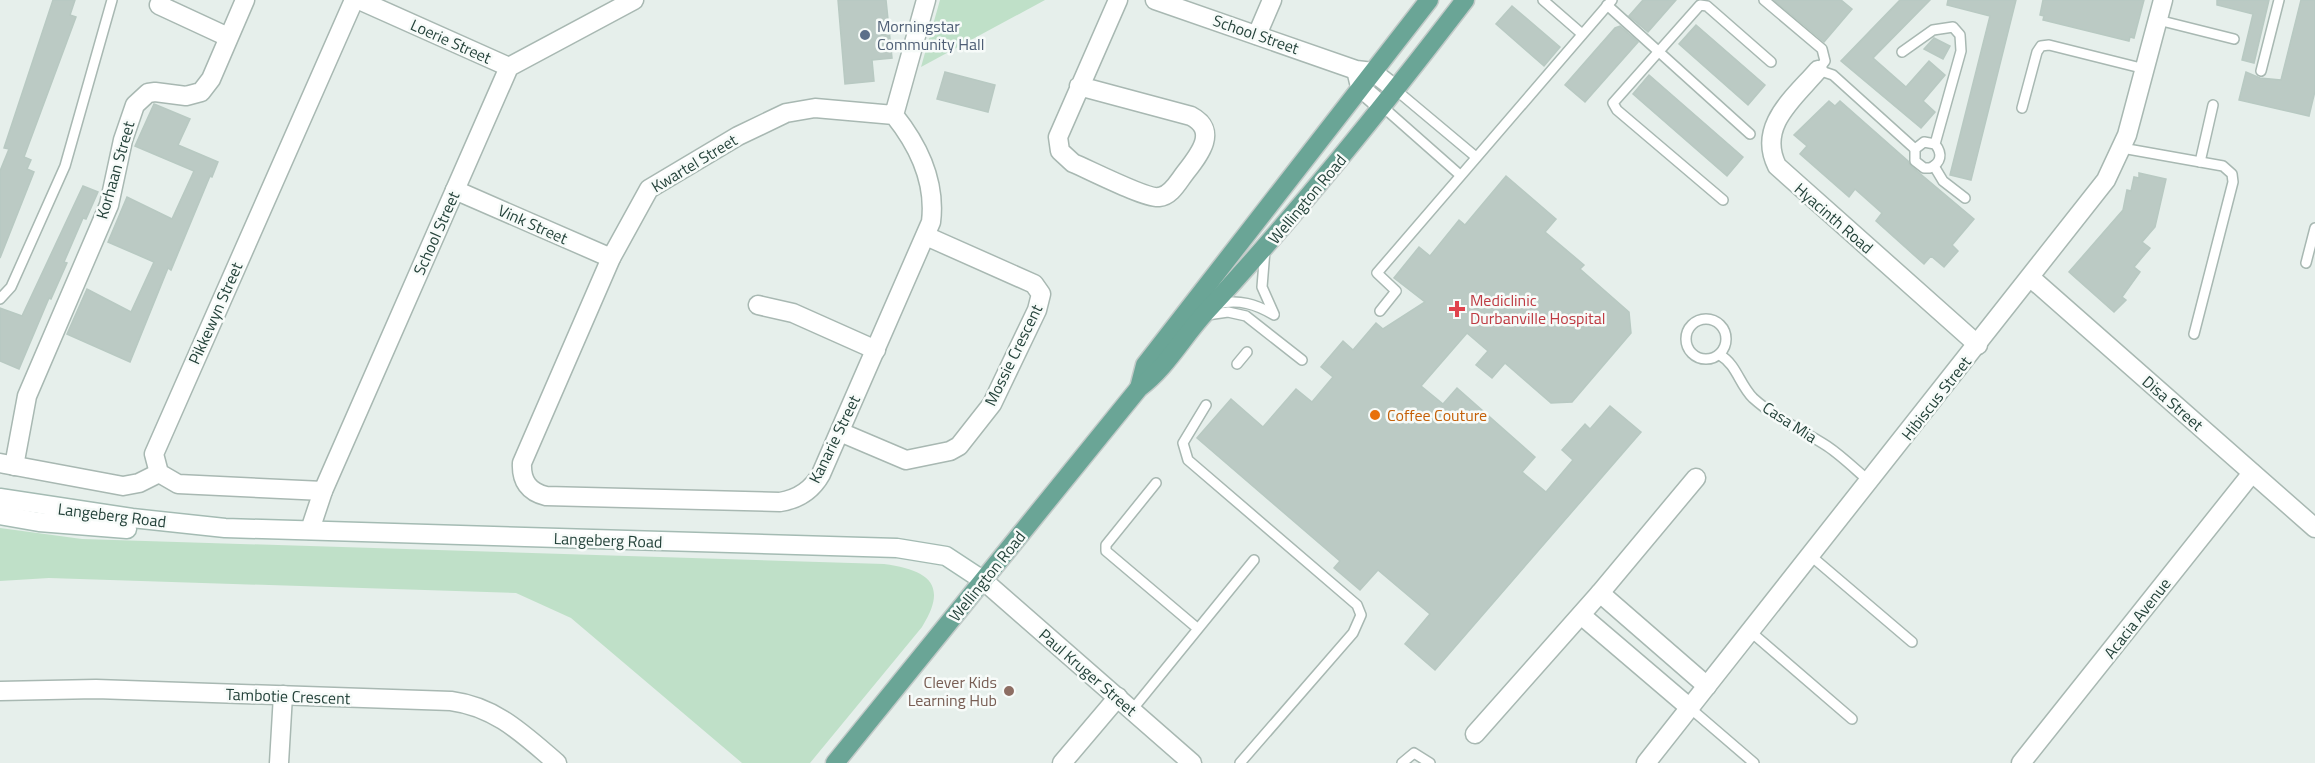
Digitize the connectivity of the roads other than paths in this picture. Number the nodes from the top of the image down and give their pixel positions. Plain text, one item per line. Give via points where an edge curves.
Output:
1 (112, 0) edge
2 (244, 0) edge
3 (354, 0) edge
4 (359, 0) edge
5 (926, 0) edge
6 (1118, 0) edge
7 (1155, 0) edge
8 (1272, 0) edge
9 (1429, 0) edge
10 (1466, 0) edge
11 (1543, 0) edge
12 (1764, 0) edge
13 (2163, 0) edge
14 (2279, 0) edge
15 (630, 1) edge
16 (1610, 3) edge
17 (159, 5) dead end
18 (2158, 21) junction
19 (1582, 34) junction
20 (1257, 35) junction
21 (228, 37) junction
22 (2234, 39) dead end
23 (1658, 50) junction
24 (1902, 52) dead end
25 (1771, 62) dead end
26 (509, 67) junction
27 (2145, 69) junction
28 (1818, 70) junction
29 (2261, 71) dead end
30 (1363, 76) junction
31 (1079, 86) junction
32 (1396, 90) junction
33 (2213, 105) dead end
34 (1383, 107) junction
35 (2022, 108) dead end
36 (894, 115) junction
37 (1750, 134) dead end
38 (1935, 144) junction
39 (2122, 148) junction
40 (1914, 149) junction
41 (1476, 157) junction
42 (2200, 162) junction
43 (1934, 166) junction
44 (1460, 175) junction
45 (456, 190) junction
46 (1965, 198) dead end
47 (1723, 200) dead end
48 (2315, 228) edge
49 (926, 236) junction
50 (1265, 250) junction
51 (611, 258) junction
52 (2306, 263) dead end
53 (2031, 278) junction
54 (0, 299) edge
55 (758, 305) dead end
56 (1380, 310) dead end
57 (1201, 311) junction
58 (2194, 334) dead end
59 (1978, 345) junction
60 (876, 350) junction
61 (1246, 352) dead end
62 (1720, 355) junction
63 (1302, 360) dead end
64 (1237, 364) dead end
65 (1206, 405) dead end
66 (840, 432) junction
67 (7, 465) edge
68 (159, 473) junction
69 (2252, 473) junction
70 (523, 478) joint
71 (1696, 478) dead end
72 (1870, 482) junction
73 (1156, 483) dead end
74 (323, 491) junction
75 (0, 498) edge
76 (0, 515) edge
77 (225, 528) junction
78 (2315, 528) edge
79 (310, 530) junction
80 (1811, 556) junction
81 (1254, 560) dead end
82 (984, 581) junction
83 (1600, 593) junction
84 (1581, 615) junction
85 (1197, 628) junction
86 (1751, 632) junction
87 (1912, 642) dead end
88 (1707, 686) junction
89 (0, 691) edge
90 (282, 695) junction
91 (1118, 697) junction
92 (1690, 708) junction
93 (1132, 710) junction
94 (1852, 719) dead end
95 (1475, 734) dead end
96 (279, 763) edge
97 (557, 763) edge
98 (835, 763) edge
99 (1062, 763) edge
100 (1192, 763) edge
101 (1240, 763) edge
102 (1402, 763) edge
103 (1430, 763) edge
104 (1646, 763) edge
105 (1754, 763) edge
106 (2022, 763) edge

1 - 54 lane via 65,166 11,287
2 - 21 street, Korhaan Street
3 - 68 street, Pikkewyn Street via 156,447 154,460
4 - 26 street, Loerie Street
5 - 36 street
6 - 31 street
7 - 20 street, School Street
8 - 20 street
9 - 30 main road, Wellington Road
10 - 32 main road, Wellington Road
11 - 19 lane
12 - 28 lane via 1822,49 1824,61
13 - 18 street, Hibiscus Street
14 - 29 lane
15 - 26 street
16 - 19 lane
16 - 23 lane
17 - 21 street
18 - 22 lane
18 - 27 street, Hibiscus Street
19 - 41 lane
20 - 30 street, School Street
21 - 67 street, Korhaan Street via 211,79 201,92 186,96 148,93 135,105 109,204 27,396
23 - 25 lane via 1696,7 1703,5
23 - 37 lane
23 - 47 lane via 1614,100 1614,106
24 - 38 lane via 1940,27 1953,27 1960,35 1961,51
26 - 45 street, School Street
27 - 35 lane via 2041,46
27 - 39 street, Hibiscus Street
28 - 40 lane via 1833,75
28 - 59 street, Hyacinth Road via 1773,124 1770,142 1777,166
30 - 32 street, School Street
30 - 34 street, School Street
30 - 57 main road, Wellington Road
31 - 31 street via 1058,137 1063,156 1153,197 1169,193 1203,148 1206,136 1201,124 1191,116
32 - 34 main road, Wellington Road
32 - 41 lane
33 - 42 lane
34 - 44 lane
34 - 50 main road, Wellington Road
36 - 49 street, Kanarie Street via 918,150 931,196 931,222
36 - 51 street, Kwartel Street via 806,109 786,113 738,136 649,189
38 - 40 lane via 1924,142
38 - 43 lane via 1940,155
39 - 42 lane
39 - 53 street, Hibiscus Street via 2096,195
40 - 43 lane via 1918,166
41 - 44 lane
42 - 58 lane via 2226,168 2234,179
43 - 46 lane via 1943,181
44 - 56 lane via 1377,273 1396,291
45 - 51 street, Vink Street
45 - 74 street, School Street
48 - 52 lane
49 - 60 street, Kanarie Street
49 - 66 street, Mossie Crescent via 1034,284 1041,294 1037,310 992,404 959,446 906,460
50 - 57 main road, Wellington Road
50 - 57 lane via 1262,287 1274,315 1232,300
51 - 70 street, Kwartel Street via 522,463
53 - 59 street, Hibiscus Street
53 - 69 street, Disa Street
55 - 60 street via 793,313
57 - 63 lane via 1246,316
57 - 82 main road, Wellington Road via 1159,373 1139,388
59 - 72 street, Hibiscus Street
60 - 66 street, Kanarie Street
61 - 64 lane
62 - 62 lane via 1707,360 1694,356 1686,339 1690,326 1702,319 1720,324 1727,336
62 - 72 lane, Casa Mia via 1730,361 1758,402 1827,446
65 - 101 lane via 1182,442 1188,460 1357,605 1361,615 1353,633
66 - 70 street, Kanarie Street via 812,487 798,497 780,502 546,496 532,490
67 - 68 street via 123,486
68 - 74 street via 178,484
69 - 78 street, Disa Street
69 - 106 street, Acacia Avenue
71 - 83 street
72 - 80 street, Hibiscus Street
73 - 85 lane via 1106,545 1106,551
74 - 79 street, School Street
75 - 77 street, Langeberg Road
76 - 77 street, Langeberg Road via 164,532
77 - 79 street, Langeberg Road
79 - 82 street, Langeberg Road via 897,548 946,556
80 - 86 street, Hibiscus Street
80 - 87 lane
81 - 85 lane
82 - 91 street, Paul Kruger Street
82 - 98 main road, Wellington Road
83 - 84 street
83 - 88 street
84 - 92 street
84 - 95 street
85 - 93 lane
86 - 88 street, Hibiscus Street
86 - 94 lane
88 - 92 street, Hibiscus Street
89 - 90 street, Tambotie Crescent via 96,689
90 - 96 street
90 - 97 street, Tambotie Crescent via 467,704 510,723
91 - 93 street, Paul Kruger Street
91 - 99 street
92 - 104 street, Hibiscus Street
92 - 105 lane
93 - 100 street, Paul Kruger Street
102 - 103 lane via 1414,753

